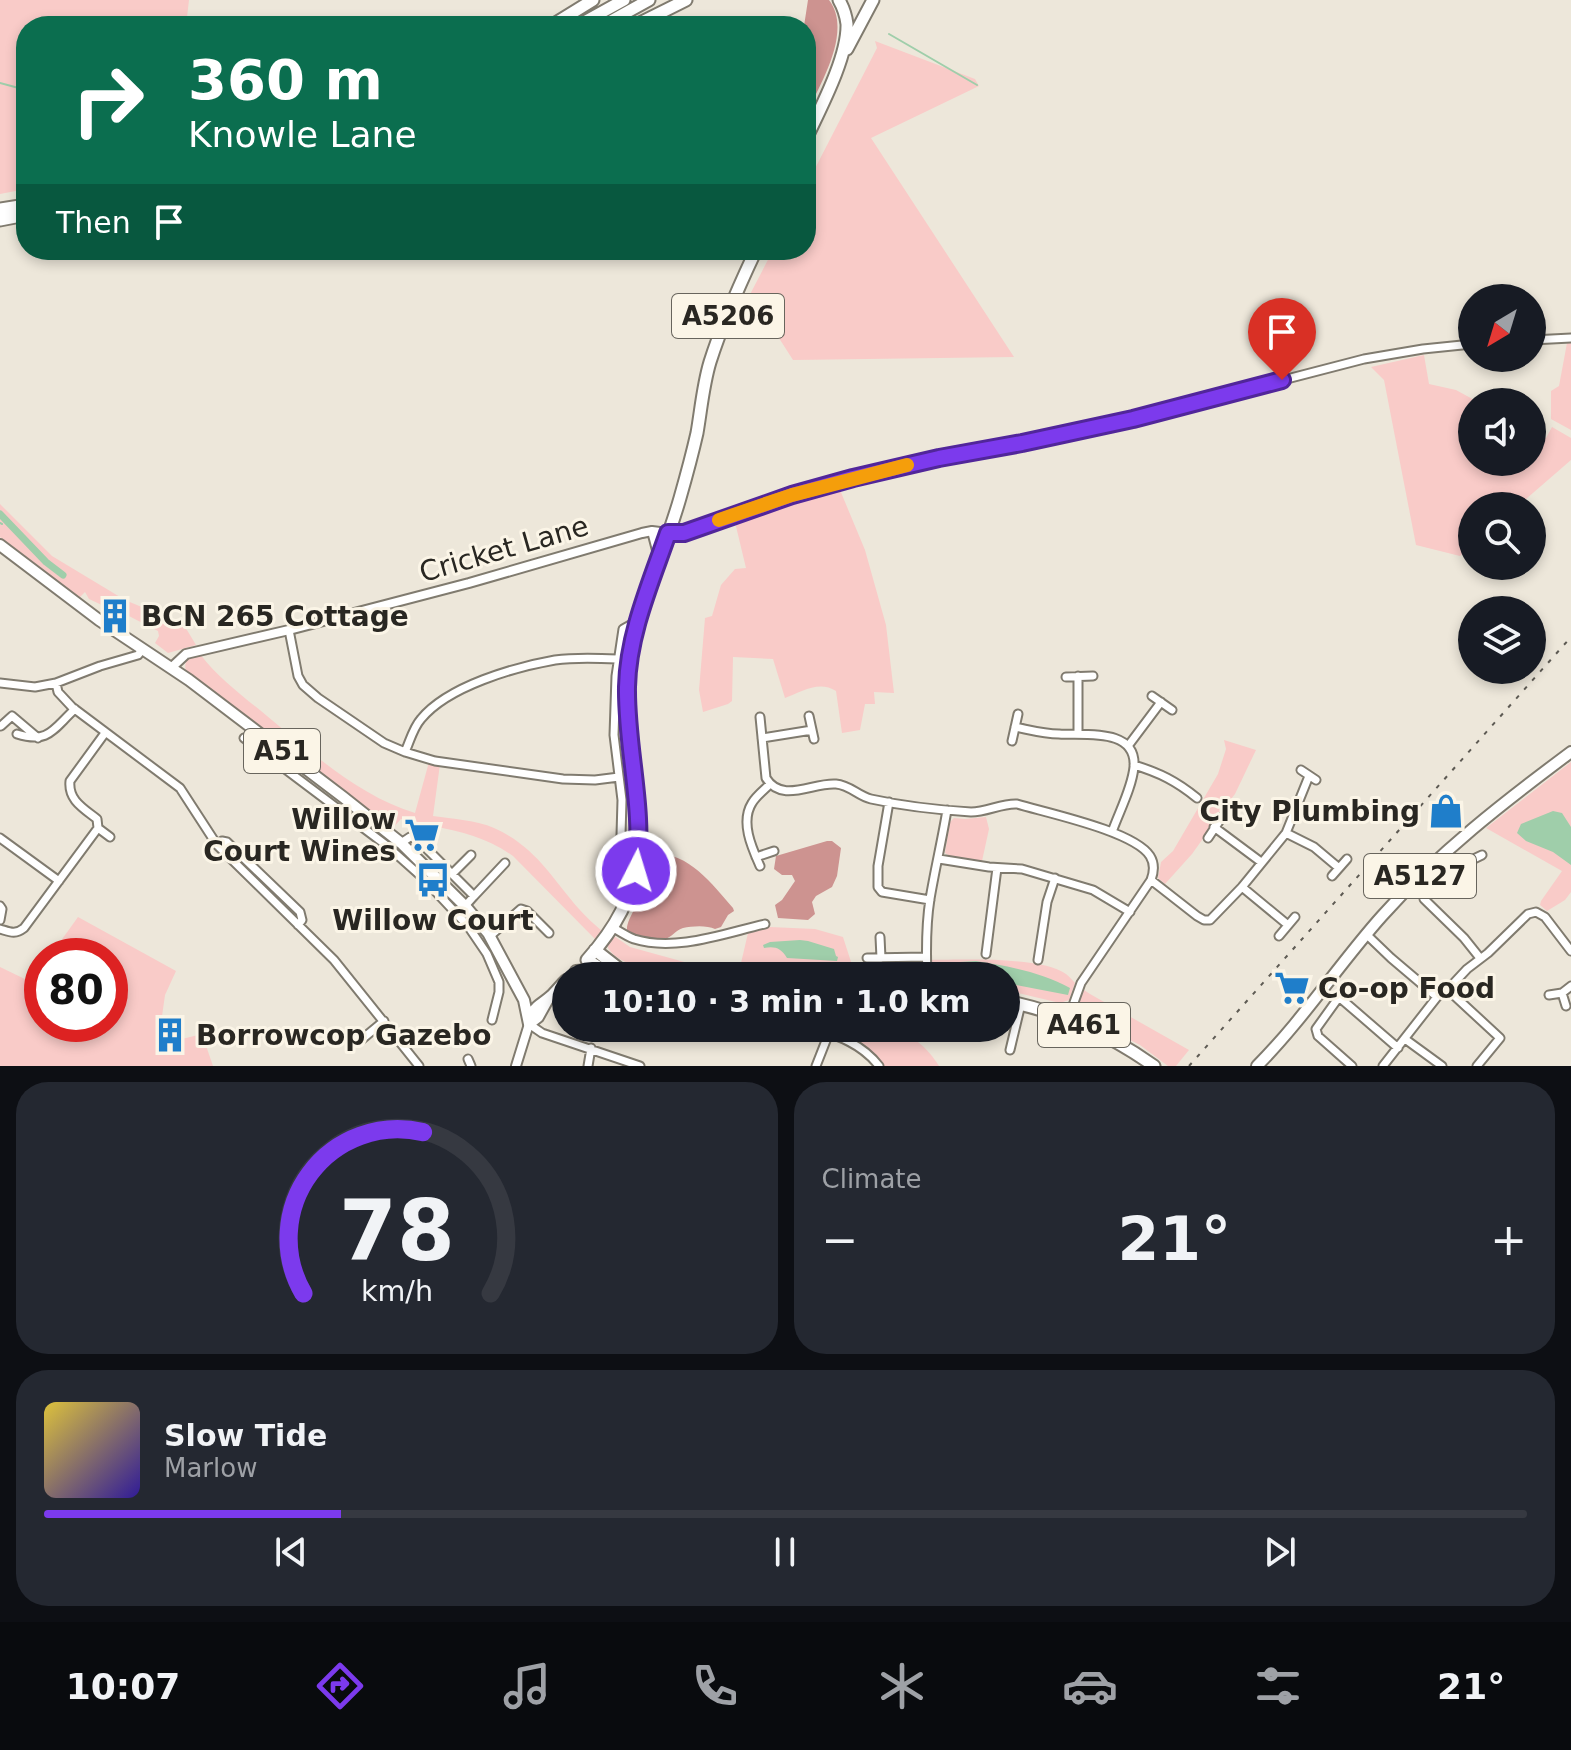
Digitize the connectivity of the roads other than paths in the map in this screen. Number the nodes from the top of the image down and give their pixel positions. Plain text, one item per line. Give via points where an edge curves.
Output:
1 (593, 0) edge
2 (624, 0) edge
3 (649, 0) edge
4 (686, 0) edge
5 (839, 0) edge
6 (873, 0) edge
7 (567, 16) edge
8 (595, 16) edge
9 (620, 16) edge
10 (654, 16) edge
11 (840, 58) junction
12 (816, 115) edge
13 (751, 260) edge
14 (1571, 338) edge
15 (1546, 339) edge
16 (1458, 345) edge
17 (652, 531) junction
18 (668, 533) junction
19 (0, 545) edge
20 (659, 559) junction
21 (639, 620) junction
22 (289, 630) junction
23 (142, 650) junction
24 (617, 659) junction
25 (171, 668) junction
26 (1078, 676) junction
27 (1093, 676) dead end
28 (1066, 677) dead end
29 (0, 683) edge
30 (56, 683) junction
31 (1152, 696) dead end
32 (1161, 702) junction
33 (75, 709) junction
34 (1172, 710) dead end
35 (1018, 714) dead end
36 (809, 716) dead end
37 (760, 717) dead end
38 (1, 726) edge
39 (1015, 727) junction
40 (812, 730) junction
41 (105, 733) junction
42 (1078, 733) junction
43 (17, 734) dead end
44 (38, 738) junction
45 (244, 738) dead end
46 (762, 738) junction
47 (814, 739) dead end
48 (1012, 741) dead end
49 (275, 745) junction
50 (1128, 746) junction
51 (405, 752) junction
52 (1571, 752) edge
53 (267, 756) junction
54 (1134, 765) junction
55 (1301, 770) dead end
56 (619, 777) junction
57 (770, 784) junction
58 (1197, 798) dead end
59 (889, 802) junction
60 (947, 810) junction
61 (1222, 817) dead end
62 (1214, 827) junction
63 (98, 828) junction
64 (1112, 832) junction
65 (1286, 833) junction
66 (110, 837) dead end
67 (0, 838) edge
68 (1208, 838) dead end
69 (401, 843) junction
70 (622, 851) junction
71 (774, 851) dead end
72 (639, 852) junction
73 (471, 855) dead end
74 (1482, 855) dead end
75 (756, 857) junction
76 (939, 859) junction
77 (1347, 859) dead end
78 (1261, 862) junction
79 (505, 863) dead end
80 (760, 866) dead end
81 (997, 868) junction
82 (1339, 868) junction
83 (620, 870) dead end
84 (452, 874) junction
85 (1332, 876) dead end
86 (1055, 878) junction
87 (1151, 880) junction
88 (59, 881) junction
89 (1242, 887) junction
90 (474, 896) junction
91 (930, 900) junction
92 (0, 906) edge
93 (465, 906) junction
94 (1130, 912) junction
95 (1295, 917) dead end
96 (0, 920) edge
97 (765, 924) dead end
98 (1288, 925) junction
99 (0, 929) edge
100 (549, 933) dead end
101 (489, 934) junction
102 (1366, 934) junction
103 (1279, 936) dead end
104 (880, 937) dead end
105 (479, 941) junction
106 (600, 943) junction
107 (1571, 951) edge
108 (986, 954) dead end
109 (867, 958) dead end
110 (881, 958) junction
111 (1480, 958) junction
112 (1038, 960) dead end
113 (926, 961) joint
114 (583, 962) edge
115 (601, 962) edge
116 (615, 962) edge
117 (507, 968) junction
118 (1571, 986) edge
119 (519, 989) junction
120 (1447, 989) junction
121 (1562, 993) junction
122 (552, 995) edge
123 (1549, 995) dead end
124 (1437, 997) junction
125 (548, 999) junction
126 (1021, 1004) joint
127 (1566, 1006) dead end
128 (1068, 1019) junction
129 (492, 1020) dead end
130 (384, 1021) junction
131 (529, 1024) junction
132 (356, 1037) dead end
133 (1405, 1039) junction
134 (825, 1042) edge
135 (850, 1042) edge
136 (591, 1048) junction
137 (1398, 1048) junction
138 (1275, 1049) junction
139 (1010, 1050) dead end
140 (419, 1066) edge
141 (516, 1066) edge
142 (588, 1066) edge
143 (640, 1066) edge
144 (816, 1066) edge
145 (879, 1066) edge
146 (1154, 1066) edge
147 (1257, 1066) edge
148 (1264, 1066) edge
149 (1352, 1066) edge
150 (1383, 1066) edge
151 (1442, 1066) edge
152 (1477, 1066) edge

1 - 7 highway
2 - 8 highway
3 - 9 highway
4 - 10 highway
5 - 11 highway via 847,21
6 - 11 highway
11 - 12 highway
13 - 18 highway, A5206 via 710,363
14 - 15 street
16 - 18 street via 1364,359 1133,419 888,469 684,533
17 - 18 street, Cricket Lane
17 - 20 street
17 - 22 street, Cricket Lane
18 - 20 highway, A5206
19 - 23 main road, A51
20 - 21 highway, A5206
21 - 24 street via 623,629
21 - 72 highway, A5206 via 627,688
22 - 25 street, Cricket Lane via 186,654
22 - 51 street via 303,685 384,743
23 - 25 main road, A51
23 - 30 street
24 - 51 street via 555,660 467,686 423,717
24 - 56 street via 614,735
25 - 49 main road, A51
26 - 27 street
26 - 28 street
26 - 42 street
29 - 30 street
30 - 33 street via 62,698
31 - 32 street
32 - 34 street
32 - 50 street
33 - 41 street
33 - 44 street
35 - 39 street
36 - 40 street
37 - 46 street
38 - 44 street via 12,716
39 - 42 street
39 - 48 street
40 - 46 street
40 - 47 street
41 - 63 street via 69,789 75,802 97,819
41 - 130 street via 180,788 217,845 334,960
42 - 50 street via 1109,736
43 - 44 street
45 - 53 street
46 - 57 street
49 - 53 street
49 - 69 main road, A51
50 - 54 street
51 - 56 street via 563,779
52 - 102 main road, A5127 via 1448,849
53 - 105 street via 404,860
54 - 58 street via 1161,774
54 - 64 street
55 - 65 street via 1313,778 1300,793
56 - 70 street
57 - 59 street via 789,791 840,784
57 - 75 street via 748,814
59 - 60 street
59 - 91 street via 878,887
60 - 64 street via 977,812 1017,804
60 - 76 street
61 - 62 street
62 - 68 street
62 - 78 street
63 - 66 street
63 - 88 street
64 - 87 street via 1149,855
65 - 78 street
65 - 82 street
67 - 88 street
69 - 84 street via 416,838
69 - 93 main road, A51
70 - 72 street
70 - 83 street
71 - 75 street
72 - 106 highway, A5206 via 622,910
73 - 84 street
74 - 111 street via 1453,869 1424,899
75 - 80 street
76 - 81 street
76 - 91 street
77 - 82 street
78 - 89 street
79 - 90 street
81 - 86 street
81 - 108 street
82 - 85 street
84 - 90 street
86 - 94 street via 1101,894
86 - 112 street
87 - 89 street via 1204,920 1215,916
87 - 94 street
88 - 99 street via 18,933
89 - 98 street
90 - 93 street
91 - 113 street
92 - 96 street
93 - 101 main road, A51
94 - 128 street via 1081,983
95 - 98 street
97 - 106 street via 669,943 632,938
98 - 103 street
100 - 101 street via 521,909
101 - 105 street
101 - 117 main road, A51
102 - 124 street
102 - 138 main road, A5127
104 - 110 street
105 - 129 street via 499,982
106 - 114 main road, A5206
106 - 115 highway
106 - 116 highway
107 - 111 street via 1536,912
109 - 110 street
110 - 113 street
111 - 120 street
117 - 119 main road, A51
117 - 131 main road, A51
118 - 121 street
119 - 125 main road
119 - 131 main road, A51
120 - 124 street
120 - 152 street via 1500,1038
121 - 123 street
121 - 127 street
122 - 125 main road, A5206
124 - 133 street
125 - 131 main road, A5206
126 - 128 highway, A461
126 - 139 street
128 - 146 highway, A461 via 1115,1040
130 - 132 street via 361,1040
130 - 140 street
131 - 136 street
131 - 141 street
133 - 137 street
133 - 151 street
134 - 144 street
135 - 145 street
136 - 142 street
136 - 143 street
137 - 149 street via 1339,997 1316,1029
137 - 150 street
138 - 147 main road, A5127
138 - 148 main road, A5127

